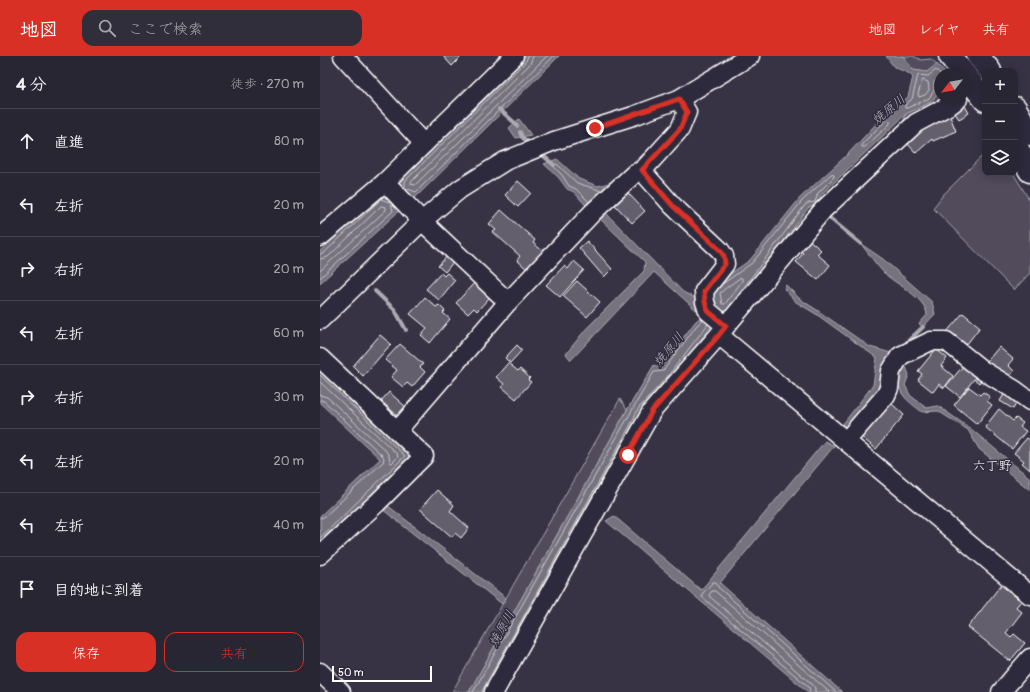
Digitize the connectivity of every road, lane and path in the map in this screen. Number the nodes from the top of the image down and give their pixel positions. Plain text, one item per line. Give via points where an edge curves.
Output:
1 (343, 56) edge
2 (514, 56) edge
3 (750, 56) edge
4 (950, 56) edge
5 (978, 56) edge
6 (988, 68) edge
7 (982, 96) edge
8 (679, 99) junction
9 (952, 104) edge
10 (1018, 113) edge
11 (1030, 134) edge
12 (424, 144) junction
13 (1018, 149) edge
14 (642, 170) junction
15 (1030, 171) edge
16 (385, 182) junction
17 (416, 215) junction
18 (320, 237) edge
19 (508, 302) junction
20 (320, 320) edge
21 (717, 323) junction
22 (320, 358) edge
23 (1022, 390) edge
24 (1030, 401) edge
25 (398, 430) junction
26 (846, 441) junction
27 (320, 556) edge
28 (1030, 595) edge
29 (1030, 658) edge
30 (320, 672) edge
31 (341, 692) edge
32 (494, 692) edge
33 (1001, 692) edge

1 - 12 street
2 - 12 street
3 - 8 street
4 - 7 highway
5 - 6 highway
8 - 14 street via 687,112 680,129
8 - 17 street via 505,161
9 - 21 street via 916,123 824,210
10 - 11 highway
12 - 16 street
13 - 15 highway
14 - 19 street via 596,210
14 - 21 street via 673,206 724,256 725,264 704,291 705,302
16 - 17 street
16 - 18 street
17 - 19 street
17 - 20 street
19 - 25 street
21 - 26 street
21 - 32 street via 652,411
22 - 25 street
23 - 24 street
23 - 26 street via 982,370 946,341 931,341 900,356 891,370 886,394
25 - 27 street via 424,456
26 - 28 street
29 - 33 street
30 - 31 street

